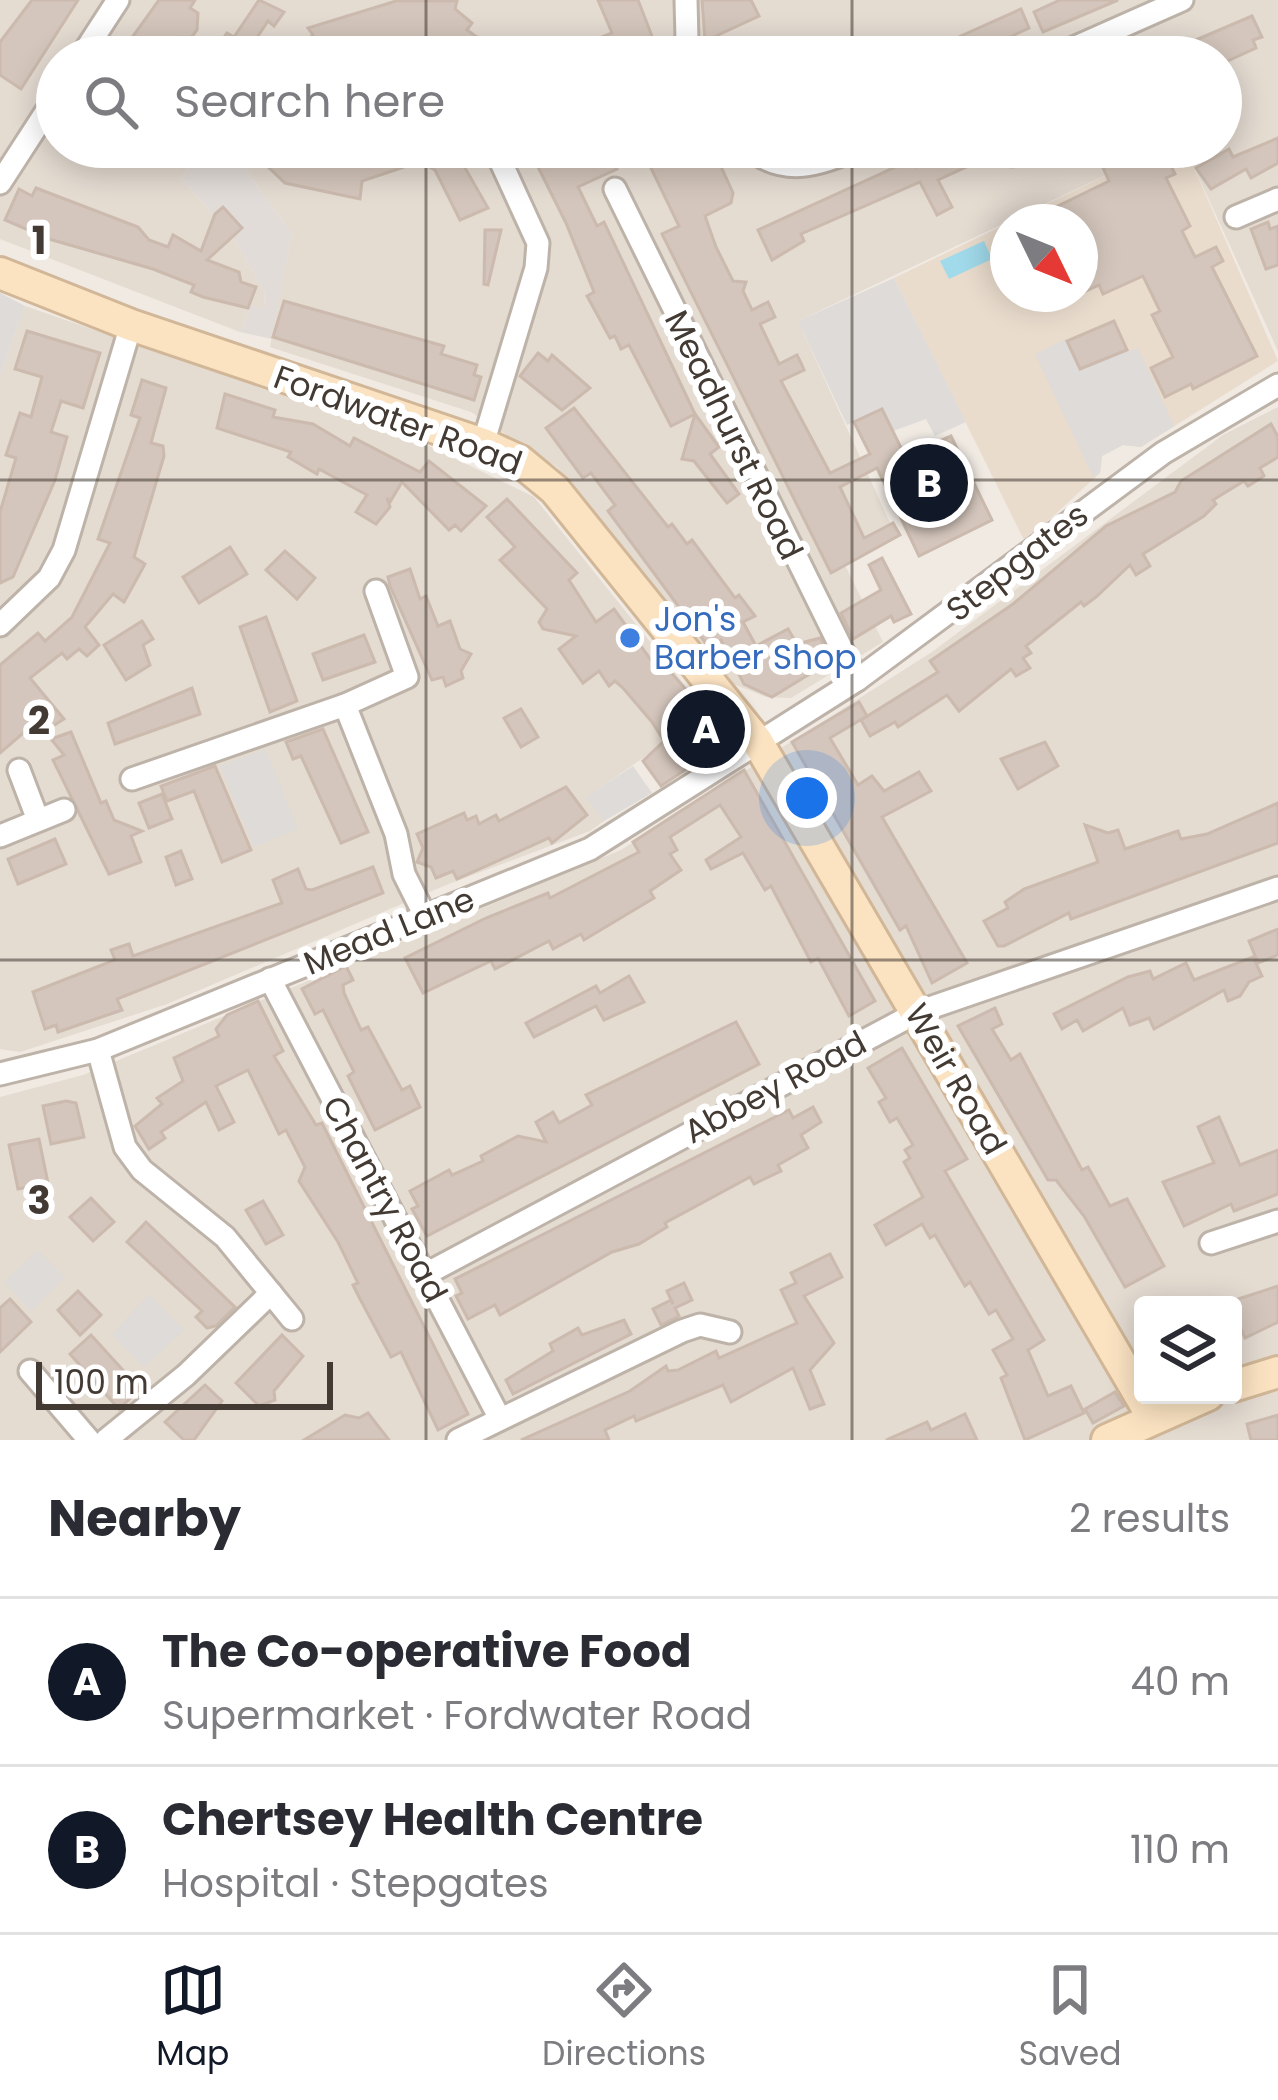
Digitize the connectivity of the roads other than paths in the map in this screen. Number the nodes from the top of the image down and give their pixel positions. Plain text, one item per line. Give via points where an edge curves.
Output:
1 (118, 0) edge
2 (686, 0) edge
3 (1182, 0) edge
4 (95, 36) edge
5 (687, 36) edge
6 (1101, 36) edge
7 (36, 127) edge
8 (504, 168) edge
9 (0, 182) edge
10 (615, 189) dead end
11 (1278, 200) edge
12 (1236, 217) dead end
13 (0, 273) edge
14 (131, 325) junction
15 (1278, 385) edge
16 (483, 444) junction
17 (376, 591) dead end
18 (0, 625) edge
19 (857, 680) junction
20 (345, 705) junction
21 (757, 741) junction
22 (19, 770) dead end
23 (132, 778) dead end
24 (64, 810) dead end
25 (38, 820) junction
26 (0, 836) edge
27 (1278, 887) edge
28 (425, 916) junction
29 (270, 979) junction
30 (918, 1012) junction
31 (98, 1050) junction
32 (1, 1072) edge
33 (1278, 1221) edge
34 (1211, 1244) dead end
35 (424, 1274) junction
36 (271, 1293) junction
37 (292, 1319) dead end
38 (730, 1332) dead end
39 (30, 1371) dead end
40 (1278, 1372) edge
41 (1242, 1383) edge
42 (1187, 1404) edge
43 (1154, 1418) junction
44 (500, 1419) junction
45 (88, 1440) edge
46 (106, 1440) edge
47 (458, 1440) edge
48 (1107, 1440) edge

1 - 4 street
2 - 5 street
3 - 6 street
7 - 9 street
8 - 16 street via 538,243
10 - 19 street, Meadhurst Road
11 - 12 street
13 - 14 main road, Fordwater Road
14 - 16 main road, Fordwater Road
14 - 18 street via 64,550 49,578
15 - 19 street, Stepgates via 1163,453
16 - 21 main road, Fordwater Road via 520,460 555,490
17 - 20 street via 406,677
19 - 21 street, Stepgates
20 - 23 street
20 - 28 street
21 - 28 street, Mead Lane via 590,849
21 - 30 main road, Weir Road
22 - 25 street
24 - 25 street
25 - 26 street
27 - 30 street, Abbey Road
28 - 29 street, Mead Lane
29 - 31 street, Mead Lane
29 - 35 street, Chantry Road
30 - 35 street, Abbey Road
30 - 43 main road, Weir Road
31 - 32 street, Mead Lane
31 - 36 street via 125,1147 167,1193 225,1237
33 - 34 street
35 - 44 street, Chantry Road
36 - 37 street
36 - 46 street
38 - 44 street via 700,1325 682,1331
39 - 45 street
40 - 41 main road
42 - 43 main road
43 - 48 main road
44 - 47 street

